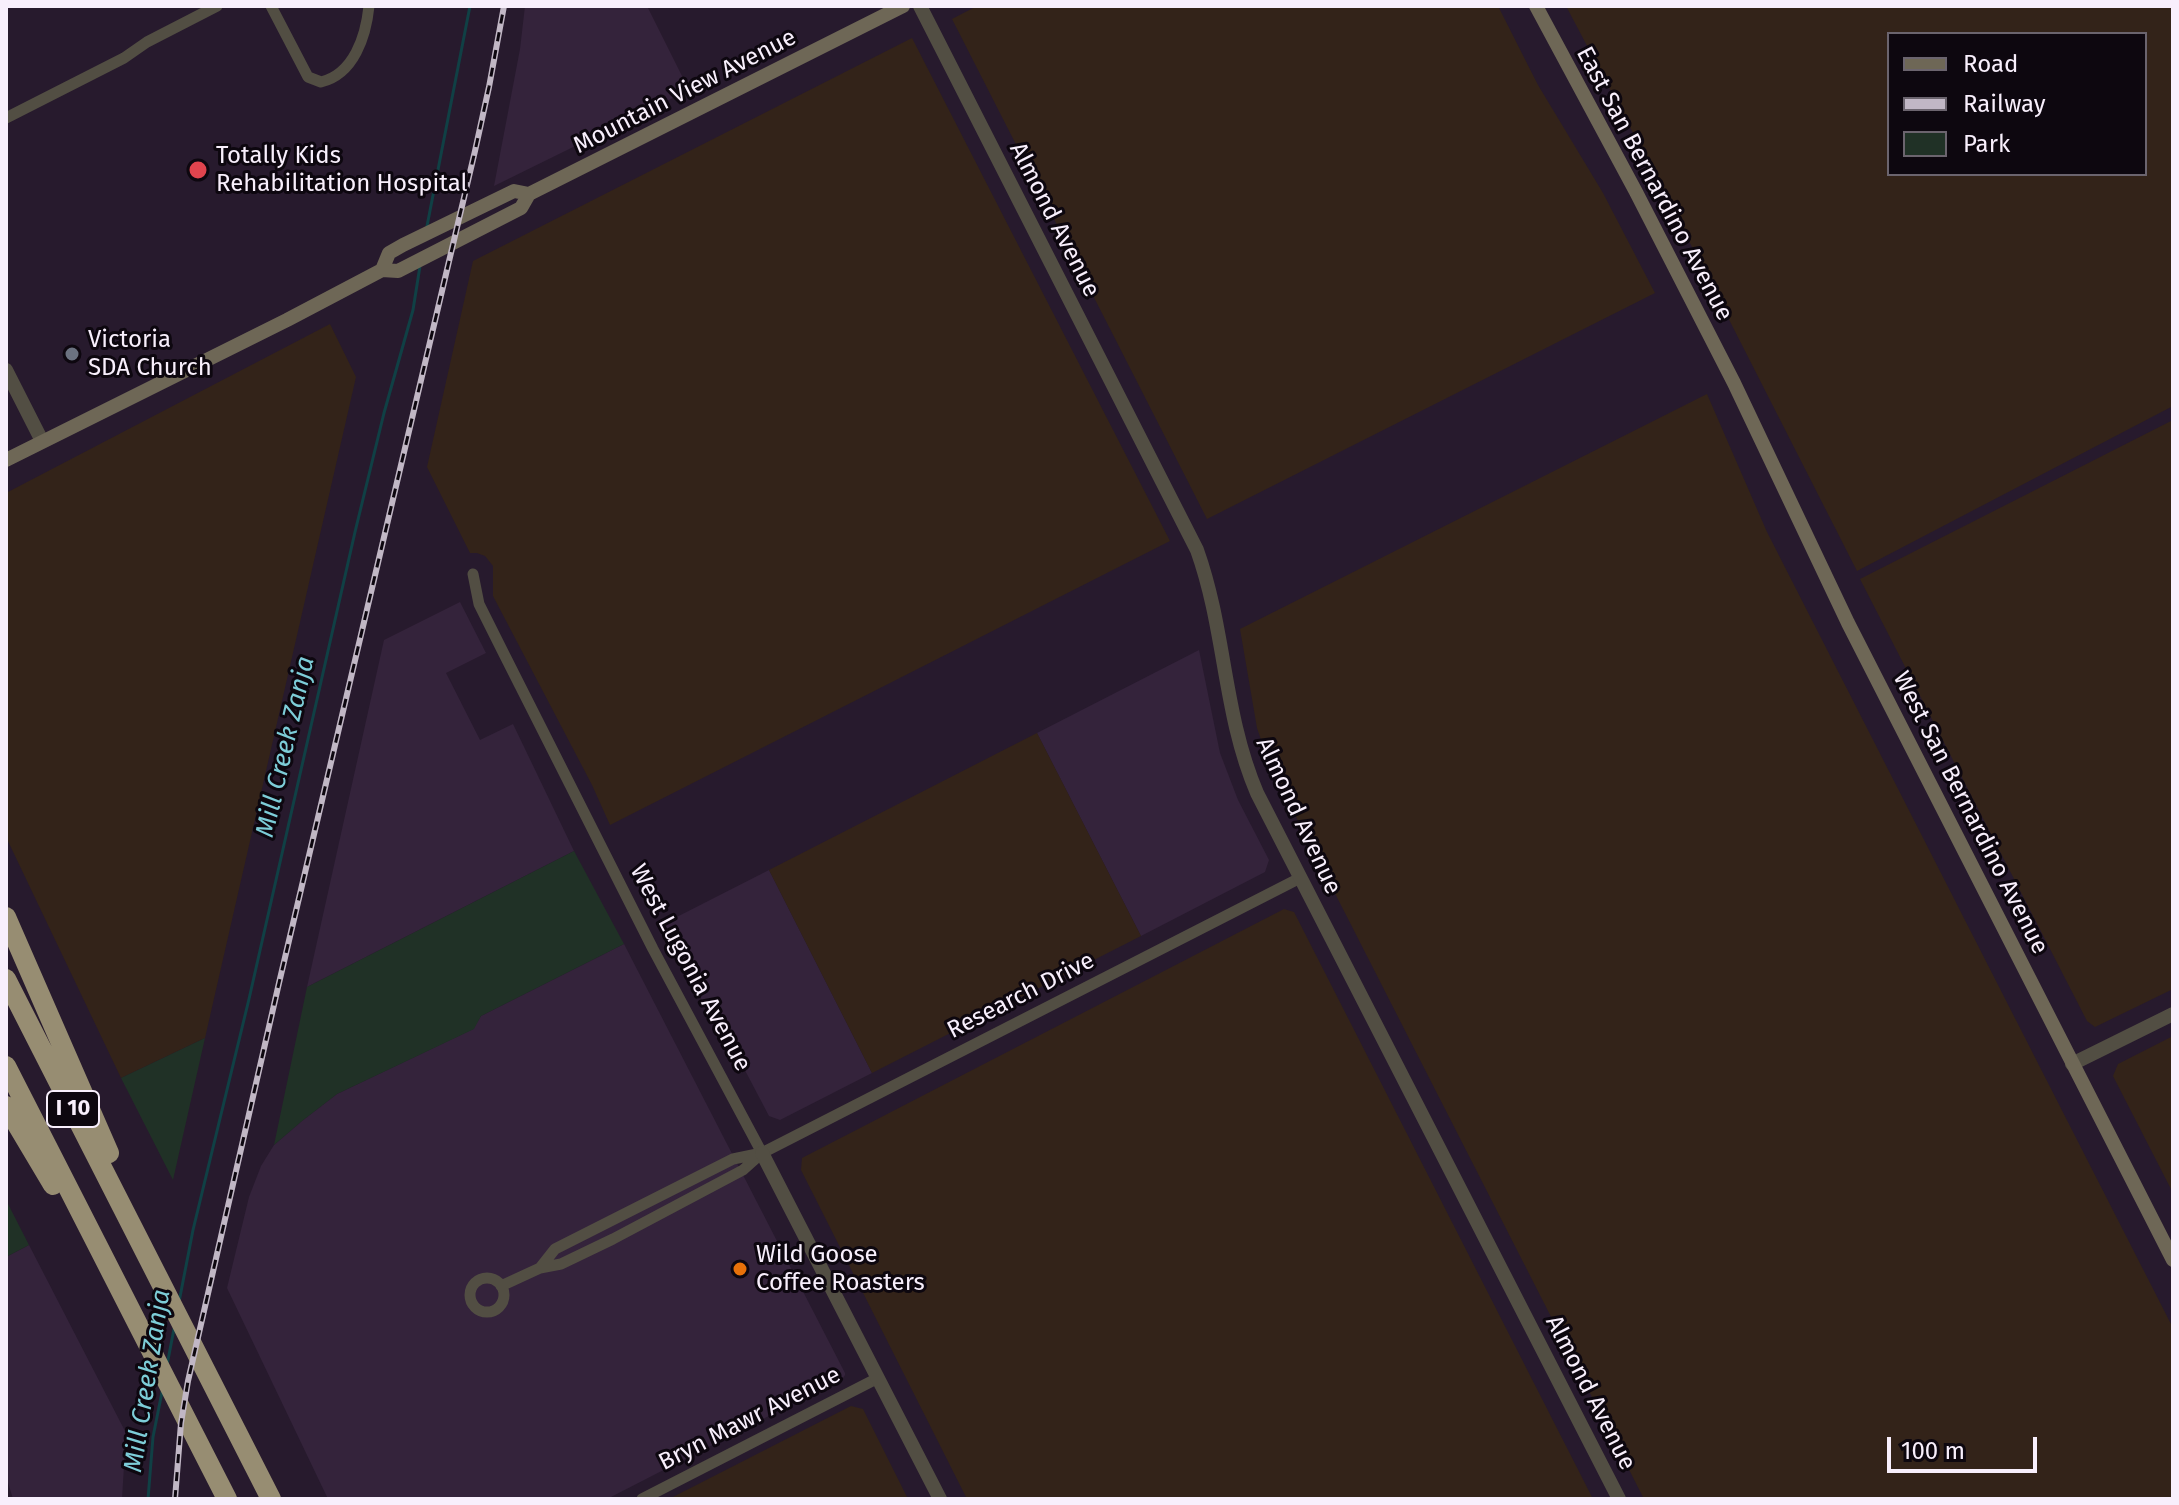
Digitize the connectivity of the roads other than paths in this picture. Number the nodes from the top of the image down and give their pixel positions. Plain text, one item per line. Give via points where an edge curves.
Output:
1 (217, 6) edge
2 (271, 6) edge
3 (369, 6) edge
4 (903, 6) edge
5 (920, 6) edge
6 (1536, 6) edge
7 (6, 118) edge
8 (529, 194) junction
9 (382, 270) junction
10 (6, 370) edge
11 (1734, 383) joint
12 (42, 441) junction
13 (6, 460) edge
14 (473, 574) dead end
15 (1300, 878) junction
16 (6, 917) edge
17 (6, 979) edge
18 (2173, 1014) edge
19 (2072, 1064) junction
20 (6, 1066) edge
21 (6, 1106) edge
22 (762, 1153) junction
23 (144, 1249) junction
24 (2173, 1260) edge
25 (501, 1286) dead end
26 (122, 1293) junction
27 (878, 1378) junction
28 (227, 1499) edge
29 (271, 1499) edge
30 (642, 1499) edge
31 (940, 1499) edge
32 (1619, 1499) edge

1 - 7 street
2 - 3 street via 308,77 321,82 336,76 355,56
4 - 8 main road, Mountain View Avenue
5 - 15 street, Almond Avenue via 1197,550 1212,597 1240,747
6 - 11 main road, East San Bernardino Avenue
8 - 9 main road, Mountain View Avenue via 521,208 398,271
8 - 9 main road, Mountain View Avenue via 514,191 403,245 389,253
9 - 12 main road, Mountain View Avenue
10 - 12 street
11 - 19 main road, West San Bernardino Avenue via 1848,623
12 - 13 main road, Mountain View Avenue
14 - 22 street, West Lugonia Avenue via 479,604 516,679
15 - 22 street, Research Drive
15 - 32 street, Almond Avenue
16 - 23 highway via 106,1146
17 - 23 highway, I 10
18 - 19 street
19 - 24 main road, West San Bernardino Avenue
20 - 26 highway, I 10
21 - 26 highway
22 - 25 street, Research Drive via 733,1159 555,1249 540,1268
22 - 27 street, West Lugonia Avenue
23 - 29 highway, I 10
26 - 28 highway, I 10
27 - 30 street, Bryn Mawr Avenue
27 - 31 street, West Lugonia Avenue

